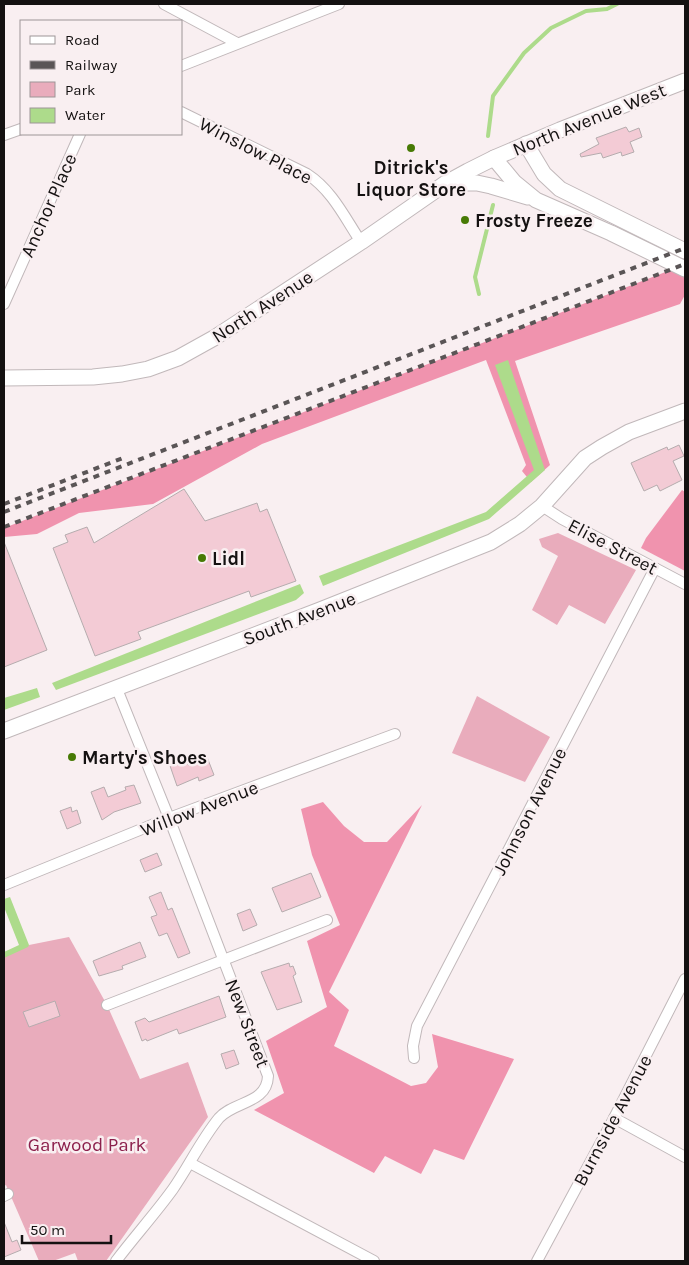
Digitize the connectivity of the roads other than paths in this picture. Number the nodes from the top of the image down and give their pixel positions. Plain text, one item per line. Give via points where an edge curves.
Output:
1 (164, 4) edge
2 (339, 4) edge
3 (237, 43) junction
4 (182, 66) edge
5 (685, 81) edge
6 (182, 112) edge
7 (20, 128) edge
8 (4, 135) edge
9 (80, 135) edge
10 (526, 144) junction
11 (494, 158) junction
12 (446, 183) junction
13 (536, 200) junction
14 (361, 242) junction
15 (685, 251) edge
16 (685, 270) edge
17 (4, 304) edge
18 (4, 378) edge
19 (685, 412) edge
20 (542, 506) junction
21 (655, 568) junction
22 (685, 584) edge
23 (117, 689) junction
24 (4, 731) edge
25 (395, 734) dead end
26 (169, 818) junction
27 (4, 885) edge
28 (327, 920) dead end
29 (223, 960) junction
30 (685, 979) edge
31 (107, 1006) dead end
32 (414, 1058) dead end
33 (614, 1118) junction
34 (685, 1157) edge
35 (190, 1163) junction
36 (116, 1261) edge
37 (374, 1261) edge
38 (537, 1261) edge

1 - 3 street
2 - 3 street
3 - 4 street
5 - 10 main road, North Avenue West
6 - 14 street, Winslow Place via 317,180
7 - 8 street
9 - 17 street, Anchor Place
10 - 11 main road, North Avenue West
10 - 15 main road via 544,174 560,189
11 - 12 main road, North Avenue
11 - 13 main road via 514,182
12 - 13 main road via 484,184
12 - 14 main road, North Avenue
13 - 16 main road
14 - 18 main road, North Avenue via 178,358 122,374
19 - 20 main road, South Avenue via 629,432 585,458
20 - 21 street, Elise Street via 562,520
20 - 23 main road, South Avenue via 491,542
21 - 22 street, Elise Street
21 - 32 street, Johnson Avenue via 417,1026
23 - 24 main road, South Avenue
23 - 26 street, New Street
25 - 26 street, Willow Avenue
26 - 27 street, Willow Avenue
26 - 29 street, New Street
28 - 29 street
29 - 31 street
29 - 35 street, New Street via 265,1064 268,1083 261,1094 219,1119
30 - 33 street, Burnside Avenue
33 - 34 street
33 - 38 street, Burnside Avenue
35 - 36 street
35 - 37 street

